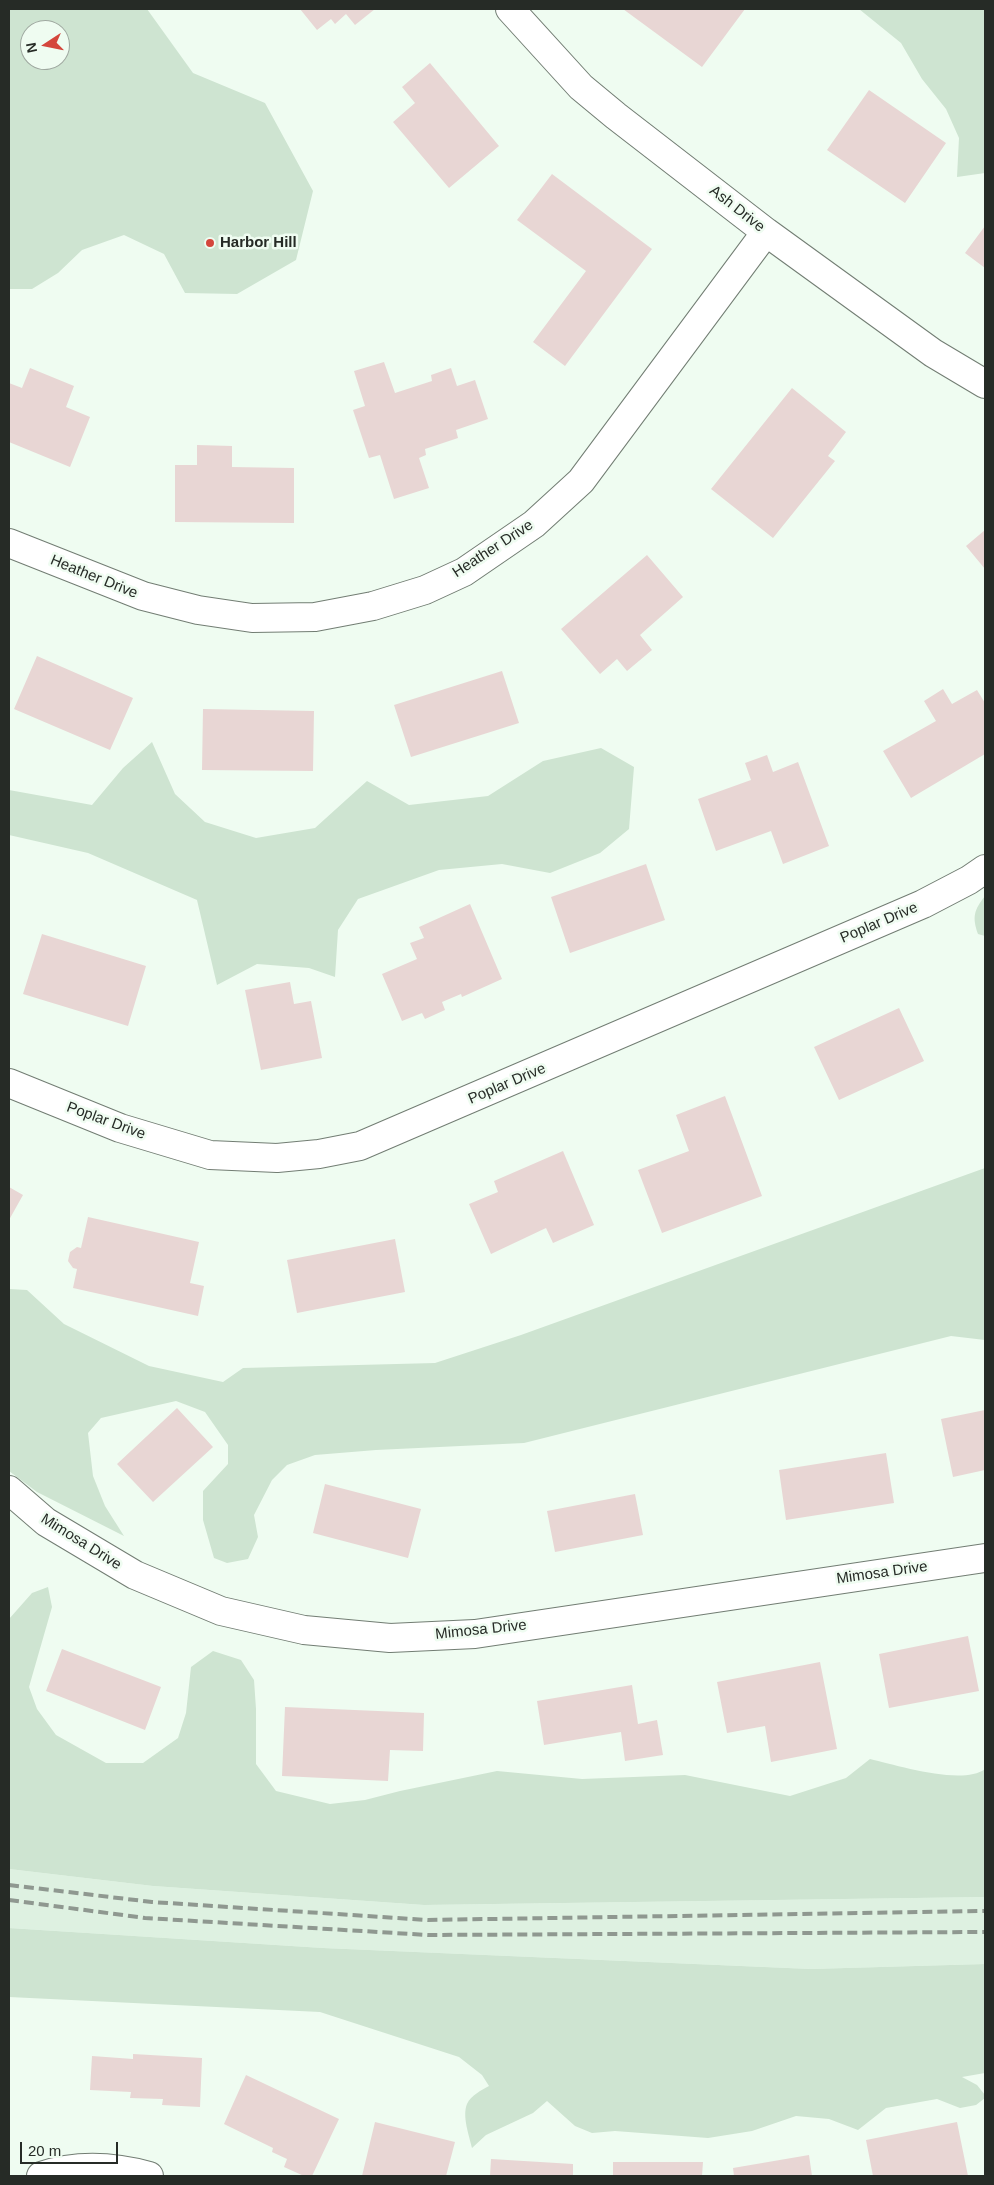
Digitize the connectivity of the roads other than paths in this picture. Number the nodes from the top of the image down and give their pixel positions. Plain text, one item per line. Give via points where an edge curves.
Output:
1 (510, 9) edge
2 (766, 232) junction
3 (985, 384) edge
4 (9, 543) edge
5 (985, 868) edge
6 (9, 1083) edge
7 (9, 1490) edge
8 (985, 1558) edge
9 (41, 2176) edge
10 (149, 2176) edge

1 - 2 street, Ash Drive via 581,87
2 - 3 street, Ash Drive via 934,354
2 - 4 street, Heather Drive via 581,481 534,524 464,572 425,590 374,606 315,617 252,618 198,610 143,596
5 - 6 street, Poplar Drive via 922,904 360,1146 277,1158 210,1155 120,1128
7 - 8 street, Mimosa Drive via 46,1522 135,1575 221,1611 304,1630 390,1638 475,1634
9 - 10 street via 85,2167

